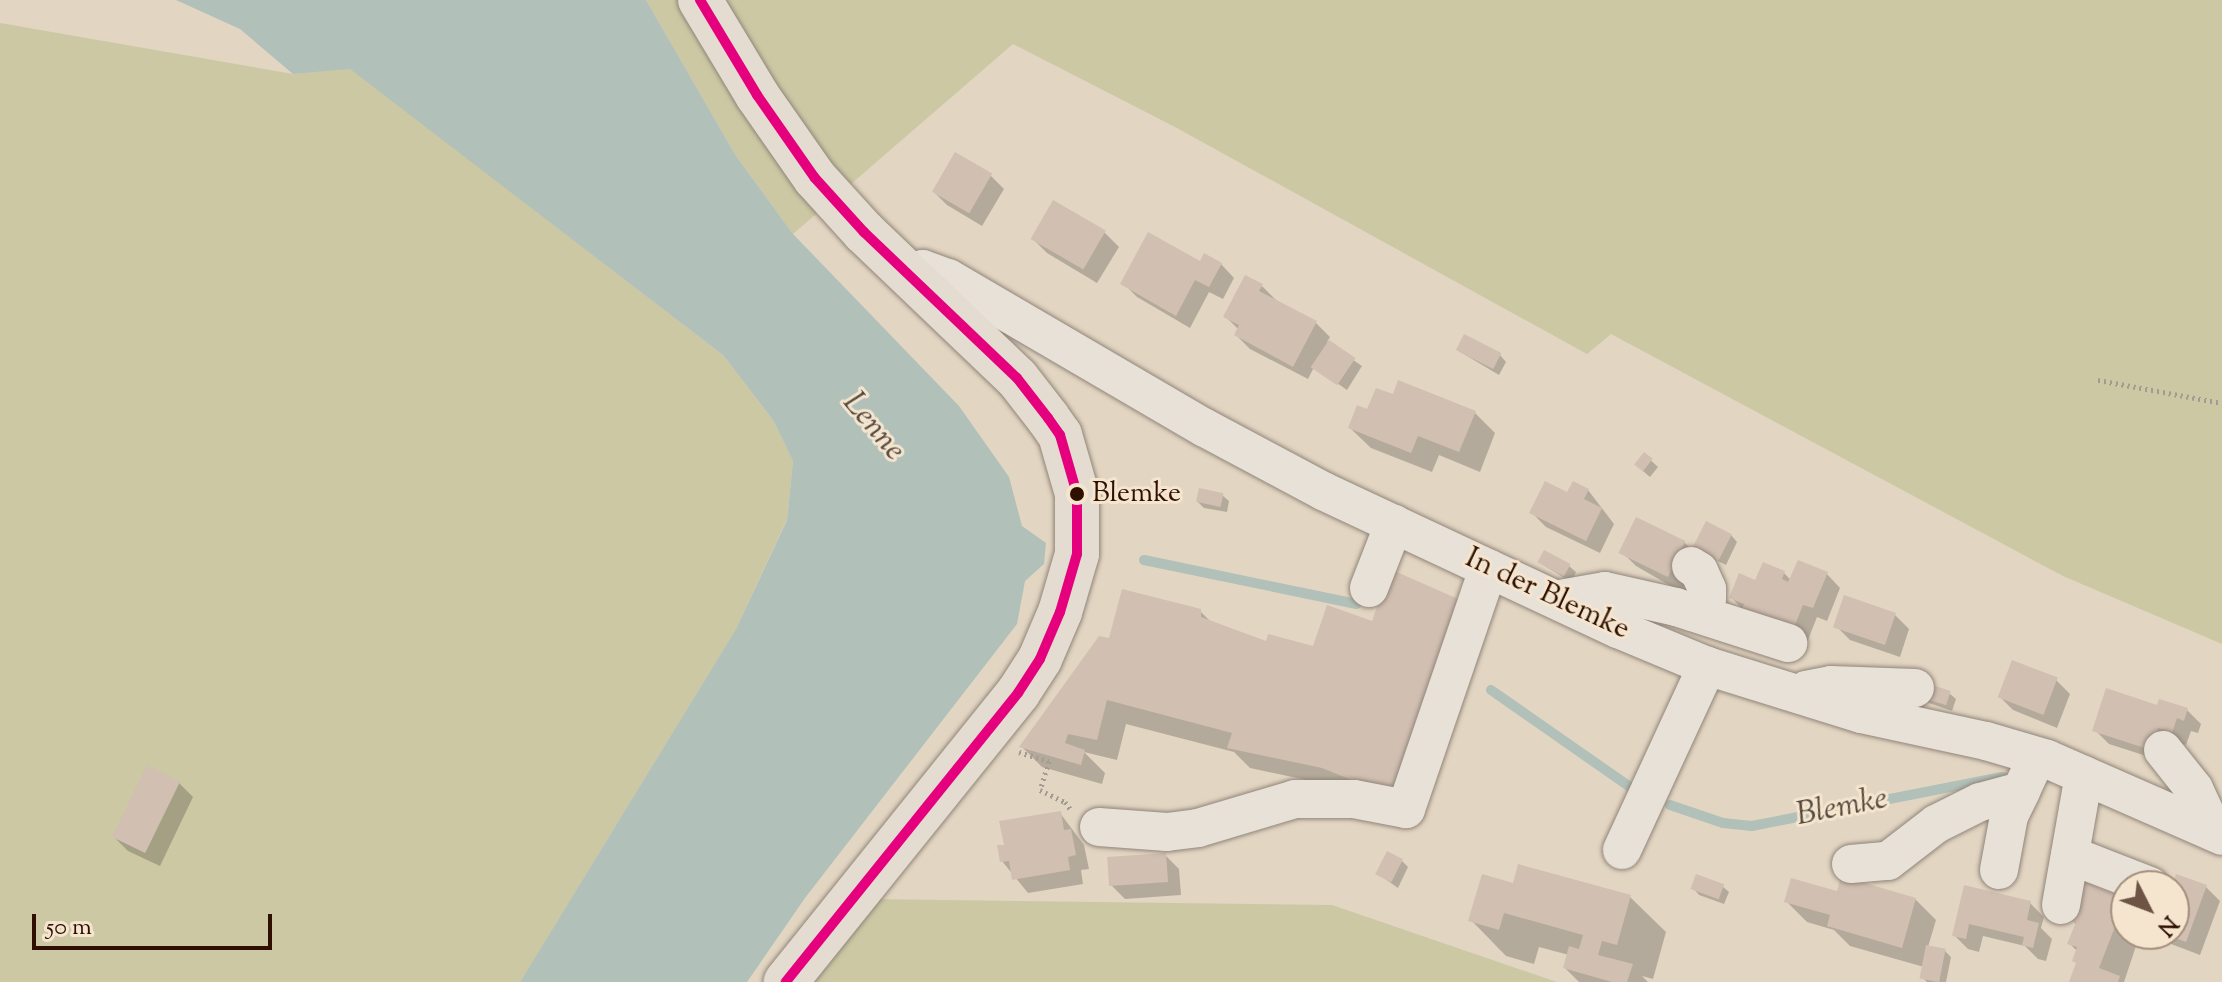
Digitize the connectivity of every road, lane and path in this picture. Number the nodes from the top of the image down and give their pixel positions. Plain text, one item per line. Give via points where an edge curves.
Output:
1 (700, 0) edge
2 (908, 272) junction
3 (2098, 380) dead end
4 (2222, 403) edge
5 (1394, 524) junction
6 (1691, 566) dead end
7 (1488, 569) junction
8 (1369, 588) dead end
9 (1560, 599) junction
10 (1693, 612) junction
11 (1788, 643) dead end
12 (1707, 666) junction
13 (1915, 688) dead end
14 (1791, 692) junction
15 (2163, 750) dead end
16 (1024, 754) dead end
17 (2029, 774) junction
18 (2084, 775) junction
19 (1040, 790) dead end
20 (1099, 827) dead end
21 (2218, 834) edge
22 (1622, 850) dead end
23 (2070, 855) junction
24 (1851, 864) dead end
25 (1999, 870) dead end
26 (2110, 870) edge
27 (2061, 905) dead end
28 (786, 982) edge

1 - 2 main road via 815,178
2 - 5 street, In der Blemke via 923,269 948,278 1193,422
2 - 28 main road via 1017,378 1060,435 1077,494 1077,554 1051,634 1018,693
3 - 4 path
5 - 7 street, In der Blemke
5 - 8 street
6 - 10 street via 1707,589 1702,606
7 - 9 street, In der Blemke
7 - 20 street via 1406,809 1354,799 1295,799 1198,828 1167,832
9 - 10 street via 1605,591
9 - 12 street, In der Blemke
10 - 11 street
12 - 14 street, In der Blemke
12 - 22 street
13 - 14 street via 1831,685
14 - 17 street, In der Blemke via 1861,714 1986,741
15 - 21 street via 2194,789
16 - 19 path via 1049,761
17 - 18 street, In der Blemke
17 - 24 street via 1945,819 1888,861
17 - 25 street via 2009,816
18 - 21 street, In der Blemke
18 - 23 street
23 - 26 street
23 - 27 street

